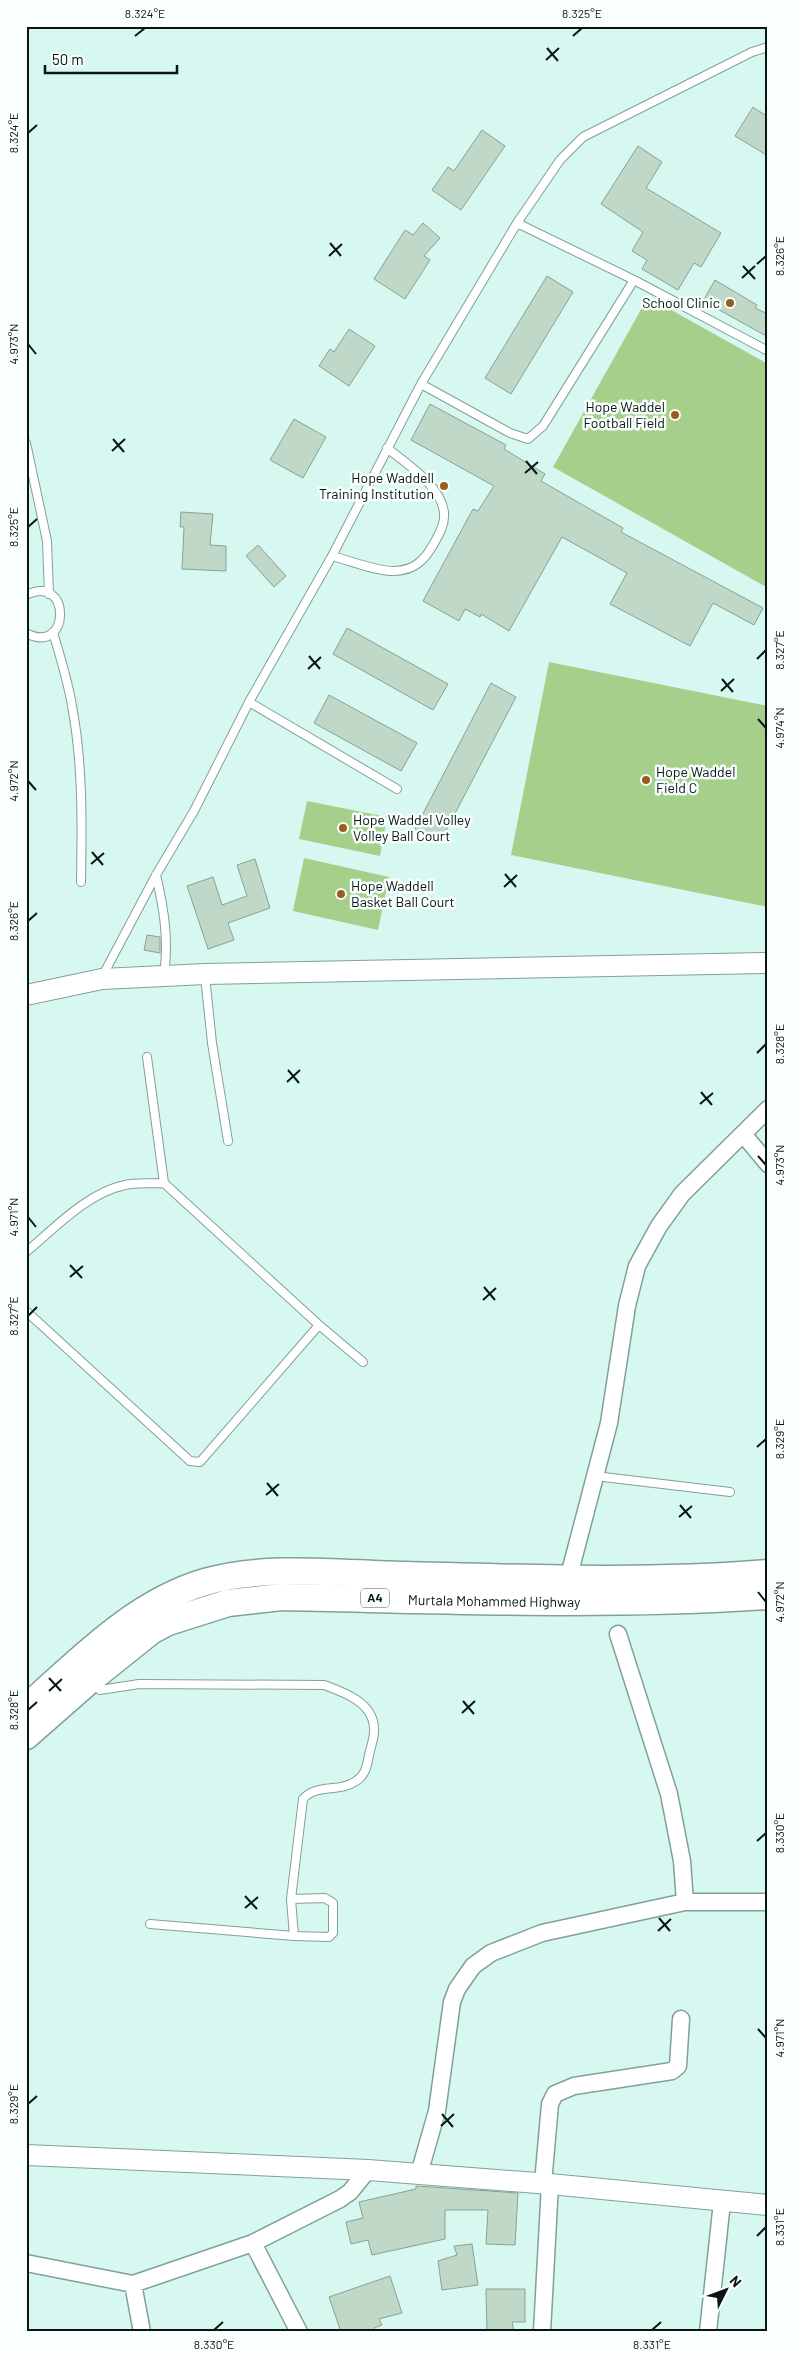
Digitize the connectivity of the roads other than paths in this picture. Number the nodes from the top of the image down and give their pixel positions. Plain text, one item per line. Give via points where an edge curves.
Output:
1 (768, 47) edge
2 (517, 224) junction
3 (634, 280) junction
4 (768, 350) edge
5 (421, 384) junction
6 (26, 443) edge
7 (387, 448) junction
8 (332, 556) junction
9 (49, 594) junction
10 (26, 595) edge
11 (53, 632) junction
12 (26, 633) edge
13 (249, 702) junction
14 (397, 789) dead end
15 (156, 876) junction
16 (82, 882) dead end
17 (768, 963) edge
18 (205, 974) junction
19 (163, 976) junction
20 (102, 979) junction
21 (27, 993) edge
22 (146, 1057) dead end
23 (768, 1109) edge
24 (743, 1134) junction
25 (228, 1141) dead end
26 (768, 1164) edge
27 (164, 1183) junction
28 (26, 1252) edge
29 (26, 1310) edge
30 (319, 1325) junction
31 (363, 1362) dead end
32 (595, 1476) junction
33 (730, 1492) dead end
34 (768, 1573) edge
35 (565, 1589) junction
36 (768, 1596) edge
37 (618, 1634) dead end
38 (91, 1679) junction
39 (26, 1708) edge
40 (26, 1736) edge
41 (291, 1898) junction
42 (685, 1902) junction
43 (768, 1902) edge
44 (150, 1924) dead end
45 (294, 1936) junction
46 (681, 2019) dead end
47 (26, 2155) edge
48 (368, 2170) junction
49 (419, 2174) junction
50 (546, 2183) junction
51 (722, 2202) junction
52 (768, 2205) edge
53 (253, 2243) junction
54 (26, 2263) edge
55 (133, 2284) junction
56 (142, 2332) edge
57 (299, 2332) edge
58 (542, 2332) edge
59 (708, 2332) edge

1 - 2 lane via 752,52 583,137 560,160
2 - 3 lane
2 - 5 lane
3 - 4 lane
3 - 5 lane via 543,426 528,438 510,433
5 - 7 lane
6 - 9 lane via 48,542
7 - 8 lane
7 - 8 lane via 428,481 440,499 445,516 440,533 426,558 411,569 392,572
8 - 13 lane
9 - 10 lane via 34,592
9 - 11 lane via 55,598 62,612
11 - 12 lane via 39,637
11 - 16 lane via 72,707 78,754
13 - 14 lane
13 - 15 lane via 194,811
15 - 19 lane via 165,913
15 - 20 lane
17 - 18 street
18 - 19 street
18 - 25 lane
19 - 20 street
20 - 21 street
22 - 27 lane
23 - 24 street
24 - 26 street
24 - 32 street via 682,1194 659,1226 637,1266 627,1306 609,1423
27 - 28 lane via 125,1185 106,1192 79,1208
27 - 30 lane
29 - 30 lane via 195,1463 200,1462
30 - 31 lane
32 - 33 lane
32 - 35 street
34 - 35 highway, Murtala Mohammed Highway / A4
35 - 36 highway, Murtala Mohammed Highway / A4 via 694,1601
35 - 38 highway, Murtala Mohammed Highway / A4 via 281,1596 228,1603 168,1622 151,1631
35 - 39 highway, Murtala Mohammed Highway / A4 via 286,1572 206,1582 139,1614 95,1647
37 - 42 street via 669,1794 682,1861
38 - 40 highway, Murtala Mohammed Highway / A4
38 - 41 lane via 100,1690 108,1691 148,1683 324,1685 348,1694 365,1706 375,1727 366,1771 349,1786 310,1791 303,1799
41 - 45 lane
41 - 45 lane via 325,1898 333,1903 333,1933 329,1937
42 - 43 street
42 - 49 street via 542,1933 491,1953 473,1966 456,1990 452,2002 437,2111
44 - 45 lane
46 - 50 street via 678,2066 672,2071 574,2086 555,2094 550,2104
47 - 48 street
48 - 49 street
48 - 53 street via 340,2199
49 - 50 street
50 - 51 street
50 - 58 street
51 - 52 street
51 - 59 street
53 - 55 street
53 - 57 street
54 - 55 street
55 - 56 street

